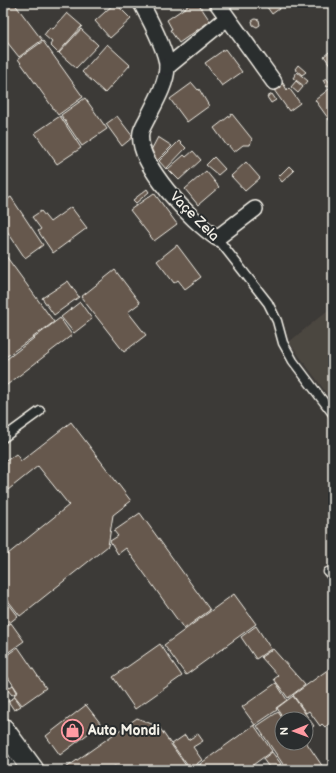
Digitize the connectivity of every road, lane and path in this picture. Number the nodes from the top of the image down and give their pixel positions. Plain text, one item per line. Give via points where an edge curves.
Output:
1 (141, 3) edge
2 (217, 3) edge
3 (227, 18) junction
4 (167, 67) junction
5 (274, 82) dead end
6 (255, 209) dead end
7 (217, 238) junction
8 (40, 411) dead end
9 (333, 414) edge
10 (3, 438) edge
11 (3, 729) edge
12 (18, 766) edge

1 - 4 street via 157,35
2 - 3 street
3 - 4 street
3 - 5 street
4 - 7 street, Vaçe Zela via 158,98 141,132 141,144 146,159 165,187 203,228
6 - 7 street
7 - 9 lane, Vaçe Zela via 268,303 277,320 283,343 293,361
8 - 10 lane
11 - 12 main road

